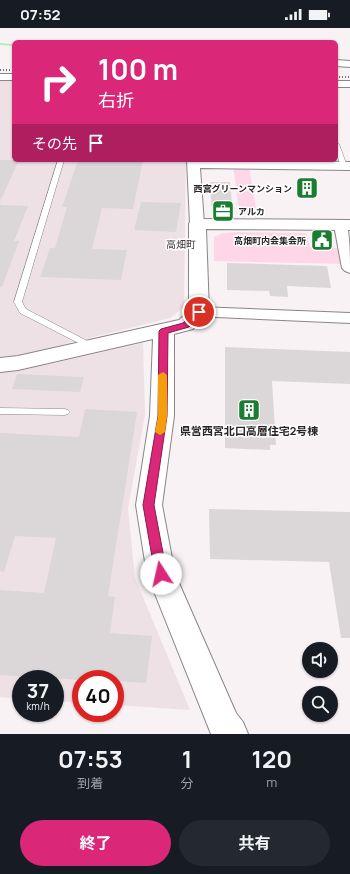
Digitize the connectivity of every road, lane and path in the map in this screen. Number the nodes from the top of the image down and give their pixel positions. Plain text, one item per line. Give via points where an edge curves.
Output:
1 (338, 63) edge
2 (350, 64) edge
3 (0, 77) edge
4 (12, 77) edge
5 (338, 84) edge
6 (350, 84) edge
7 (338, 148) edge
8 (60, 162) edge
9 (193, 162) edge
10 (347, 166) edge
11 (197, 224) junction
12 (345, 225) edge
13 (350, 268) edge
14 (199, 312) junction
15 (350, 318) edge
16 (164, 331) junction
17 (92, 347) junction
18 (0, 365) edge
19 (0, 411) edge
20 (65, 412) dead end
21 (231, 734) edge

1 - 2 street
3 - 4 street
5 - 6 street
7 - 10 lane
8 - 17 lane via 18,302 23,311
9 - 10 street
9 - 11 street
11 - 12 street
11 - 14 street
12 - 13 street
14 - 15 street
14 - 16 street via 186,325
16 - 17 street
16 - 21 street via 162,416 149,505 161,574 224,725
17 - 18 street
19 - 20 lane

